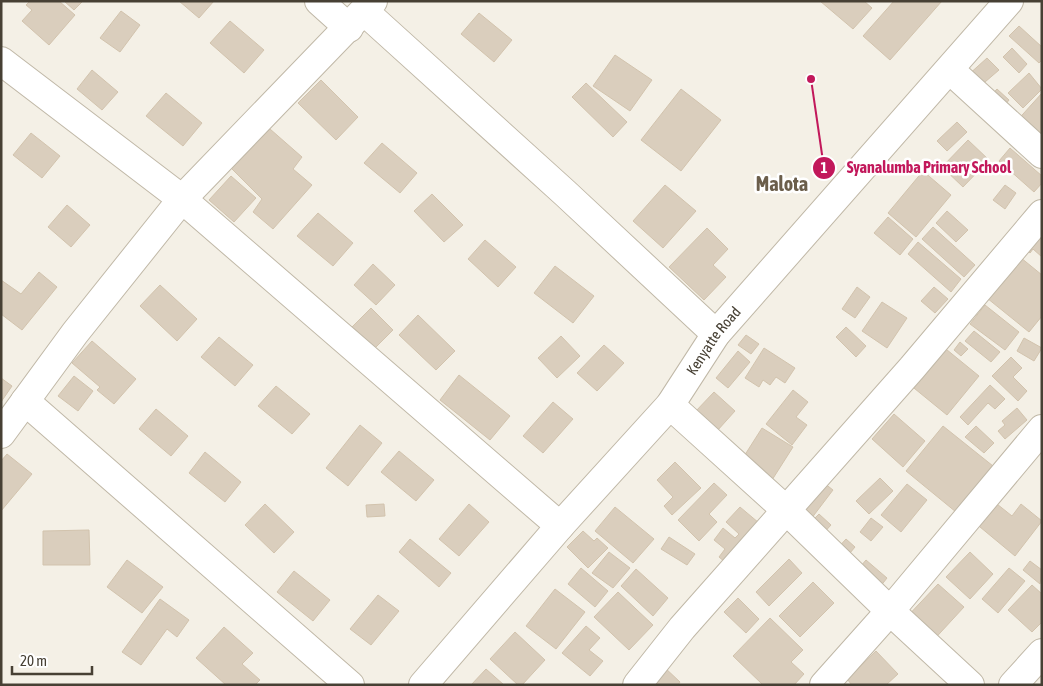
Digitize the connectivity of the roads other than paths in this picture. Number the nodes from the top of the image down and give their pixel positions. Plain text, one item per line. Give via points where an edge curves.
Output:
1 (319, 1) edge
2 (1009, 1) edge
3 (362, 14) edge
4 (1, 61) edge
5 (950, 70) junction
6 (1042, 154) edge
7 (182, 199) junction
8 (1042, 214) edge
9 (716, 334) junction
10 (25, 401) junction
11 (670, 405) junction
12 (1042, 429) edge
13 (1, 434) edge
14 (786, 510) junction
15 (560, 526) junction
16 (890, 611) junction
17 (1042, 653) edge
18 (350, 685) edge
19 (423, 685) edge
20 (637, 685) edge
21 (824, 685) edge
22 (970, 685) edge
23 (1013, 685) edge

1 - 3 street
2 - 5 street, Kenyatte Road
3 - 7 street
3 - 9 street via 565,192
4 - 7 street
5 - 6 street
5 - 9 street, Kenyatte Road
7 - 10 street
7 - 15 street
8 - 14 street
9 - 11 street, Kenyatte Road
10 - 13 street
10 - 18 street
11 - 14 street
11 - 15 street, Kenyatte Road
12 - 16 street
14 - 16 street
14 - 20 street via 682,628
15 - 19 street, Kenyatte Road
16 - 21 street
16 - 22 street
17 - 23 street

